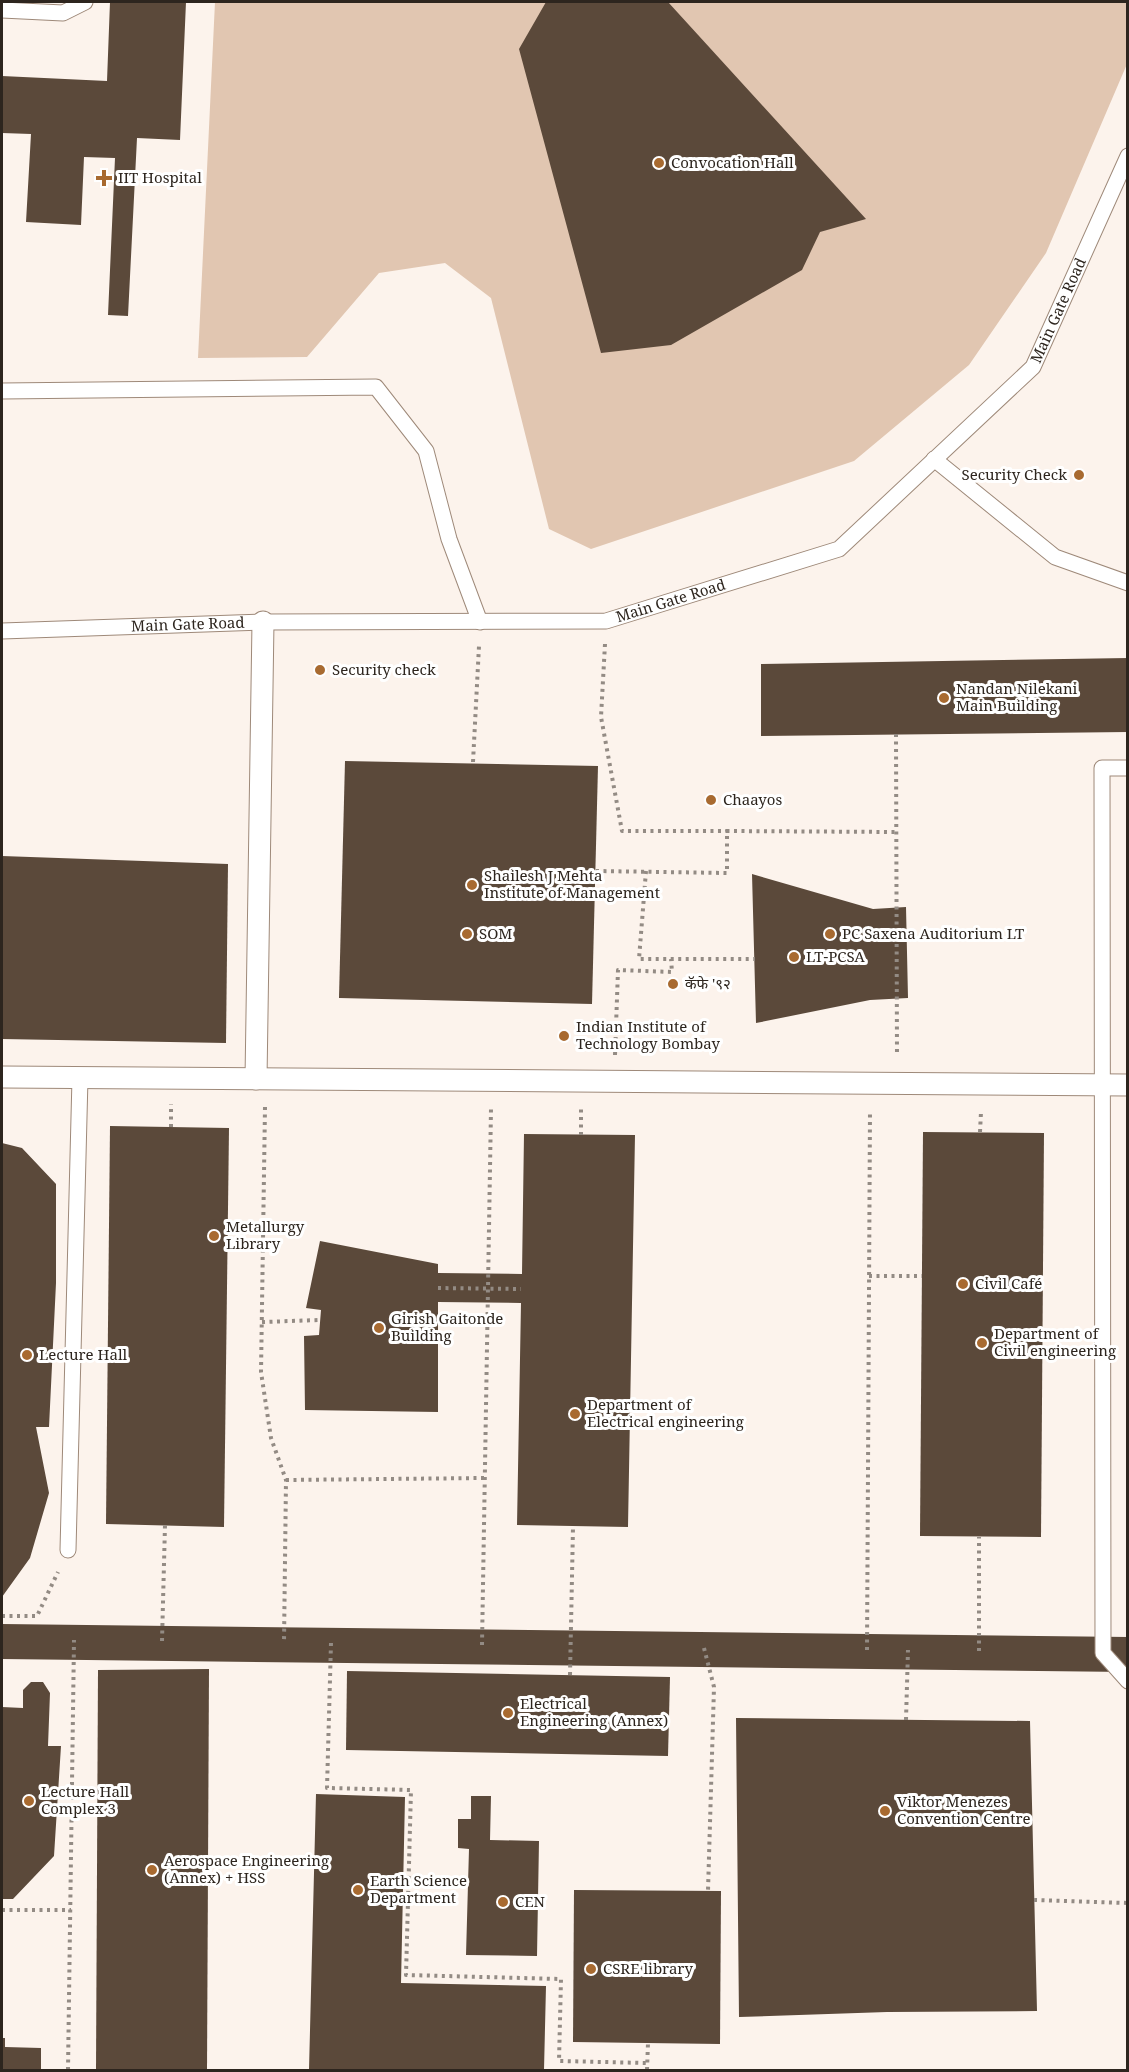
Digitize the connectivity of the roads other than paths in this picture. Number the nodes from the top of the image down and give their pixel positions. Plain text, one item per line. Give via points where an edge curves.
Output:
1 (85, 2) edge
2 (2, 10) edge
3 (1128, 156) edge
4 (2, 391) edge
5 (934, 459) junction
6 (1128, 583) edge
7 (263, 622) junction
8 (480, 622) junction
9 (2, 631) edge
10 (1128, 768) edge
11 (2, 1077) edge
12 (80, 1078) junction
13 (261, 1079) junction
14 (1102, 1085) junction
15 (1128, 1085) edge
16 (68, 1550) road end
17 (1128, 1681) edge

1 - 2 lane via 63,13
3 - 5 lane, Main Gate Road via 1032,367
4 - 8 lane via 376,387 426,451 449,539
5 - 6 lane via 1055,557
5 - 8 lane, Main Gate Road via 839,549 606,621
7 - 8 lane, Main Gate Road
7 - 9 lane, Main Gate Road
7 - 13 street
10 - 14 lane via 1102,768
11 - 12 street
12 - 13 street
12 - 16 lane
13 - 14 street
14 - 15 street
14 - 17 lane via 1103,1653

